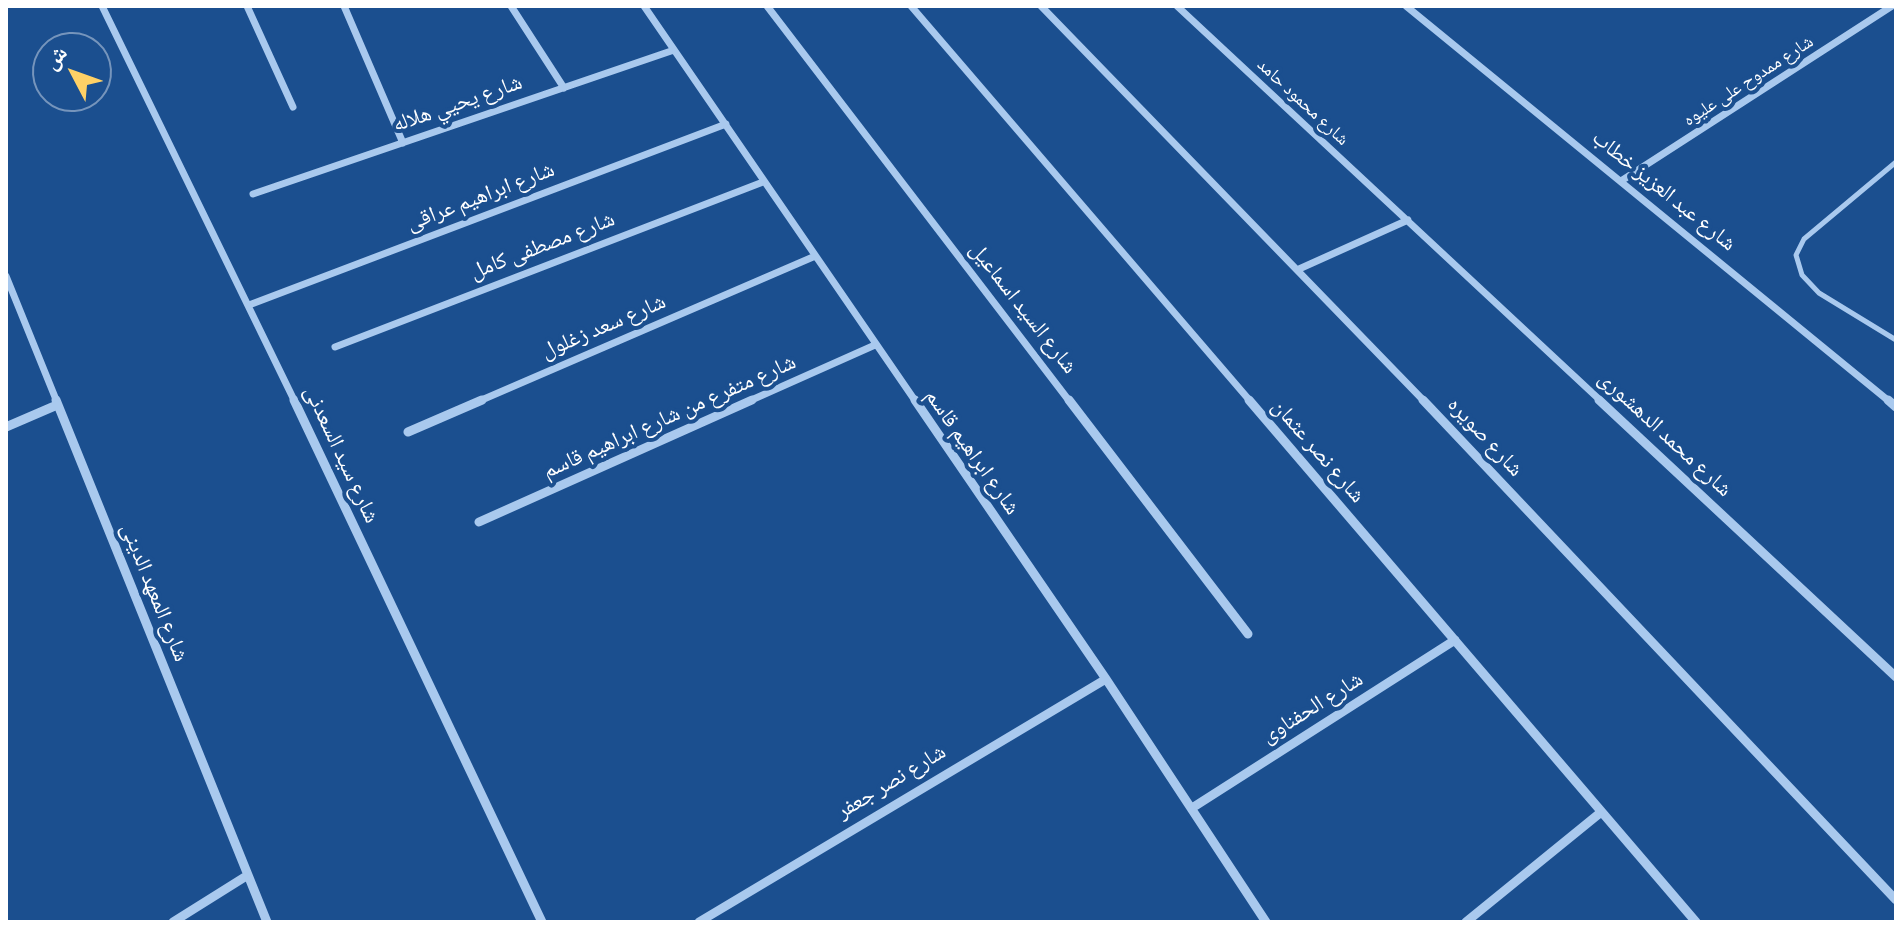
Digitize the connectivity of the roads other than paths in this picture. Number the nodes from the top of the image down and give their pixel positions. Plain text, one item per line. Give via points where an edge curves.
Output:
1 (102, 6) edge
2 (247, 6) edge
3 (344, 6) edge
4 (511, 6) edge
5 (644, 6) edge
6 (767, 6) edge
7 (911, 6) edge
8 (1041, 6) edge
9 (1177, 6) edge
10 (1406, 6) edge
11 (1892, 6) edge
12 (674, 50) junction
13 (564, 88) junction
14 (293, 107) dead end
15 (726, 124) junction
16 (403, 143) junction
17 (1896, 162) edge
18 (1621, 181) junction
19 (763, 182) junction
20 (253, 194) dead end
21 (1408, 220) junction
22 (813, 257) junction
23 (1299, 269) junction
24 (6, 276) edge
25 (249, 305) junction
26 (1896, 340) edge
27 (875, 345) junction
28 (335, 347) dead end
29 (57, 405) junction
30 (1896, 407) edge
31 (6, 427) edge
32 (408, 432) dead end
33 (479, 522) dead end
34 (1248, 634) dead end
35 (1455, 640) junction
36 (1896, 677) edge
37 (1106, 679) junction
38 (1192, 808) junction
39 (1600, 813) junction
40 (248, 875) junction
41 (1896, 900) edge
42 (173, 922) edge
43 (267, 922) edge
44 (542, 922) edge
45 (699, 922) edge
46 (1266, 922) edge
47 (1466, 922) edge
48 (1696, 922) edge

1 - 25 street, شارع سيد السعدنى
2 - 14 street
3 - 16 street
4 - 13 street
5 - 12 street, شارع ابراهيم قاسم
6 - 34 street, شارع السيد اسماعيل
7 - 35 street, شارع نصر عثمان
8 - 23 street, شارع صويره
9 - 21 street, شارع محمود حامد
10 - 18 street, شارع عبد العزيز خطاب
11 - 18 street, شارع ممدوح على عليوه
12 - 13 street, شارع يحيي هلاله
12 - 15 street, شارع ابراهيم قاسم
13 - 16 street, شارع يحيي هلاله
15 - 19 street, شارع ابراهيم قاسم
15 - 25 street, شارع ابراهيم عراقى
16 - 20 street, شارع يحيي هلاله
17 - 26 lane via 1804,239 1796,255 1802,275 1819,293
18 - 30 street, شارع عبد العزيز خطاب
19 - 22 street, شارع ابراهيم قاسم
19 - 28 street, شارع مصطفى كامل
21 - 23 street
21 - 36 street, شارع محمد الدهشورى
22 - 27 street, شارع ابراهيم قاسم
22 - 32 street, شارع سعد زغلول
23 - 41 street, شارع صويره
24 - 29 street, شارع المعهد الدينى
25 - 44 street, شارع سيد السعدنى
27 - 33 street, شارع متفرع من شارع ابراهيم قاسم
27 - 37 street, شارع ابراهيم قاسم
29 - 31 street
29 - 40 street, شارع المعهد الدينى
35 - 38 street, شارع الحفناوى
35 - 39 street, شارع نصر عثمان
37 - 38 street, شارع ابراهيم قاسم
37 - 45 street, شارع نصر جعفر
38 - 46 street, شارع ابراهيم قاسم
39 - 47 street
39 - 48 street, شارع نصر عثمان
40 - 42 street
40 - 43 street, شارع المعهد الدينى

